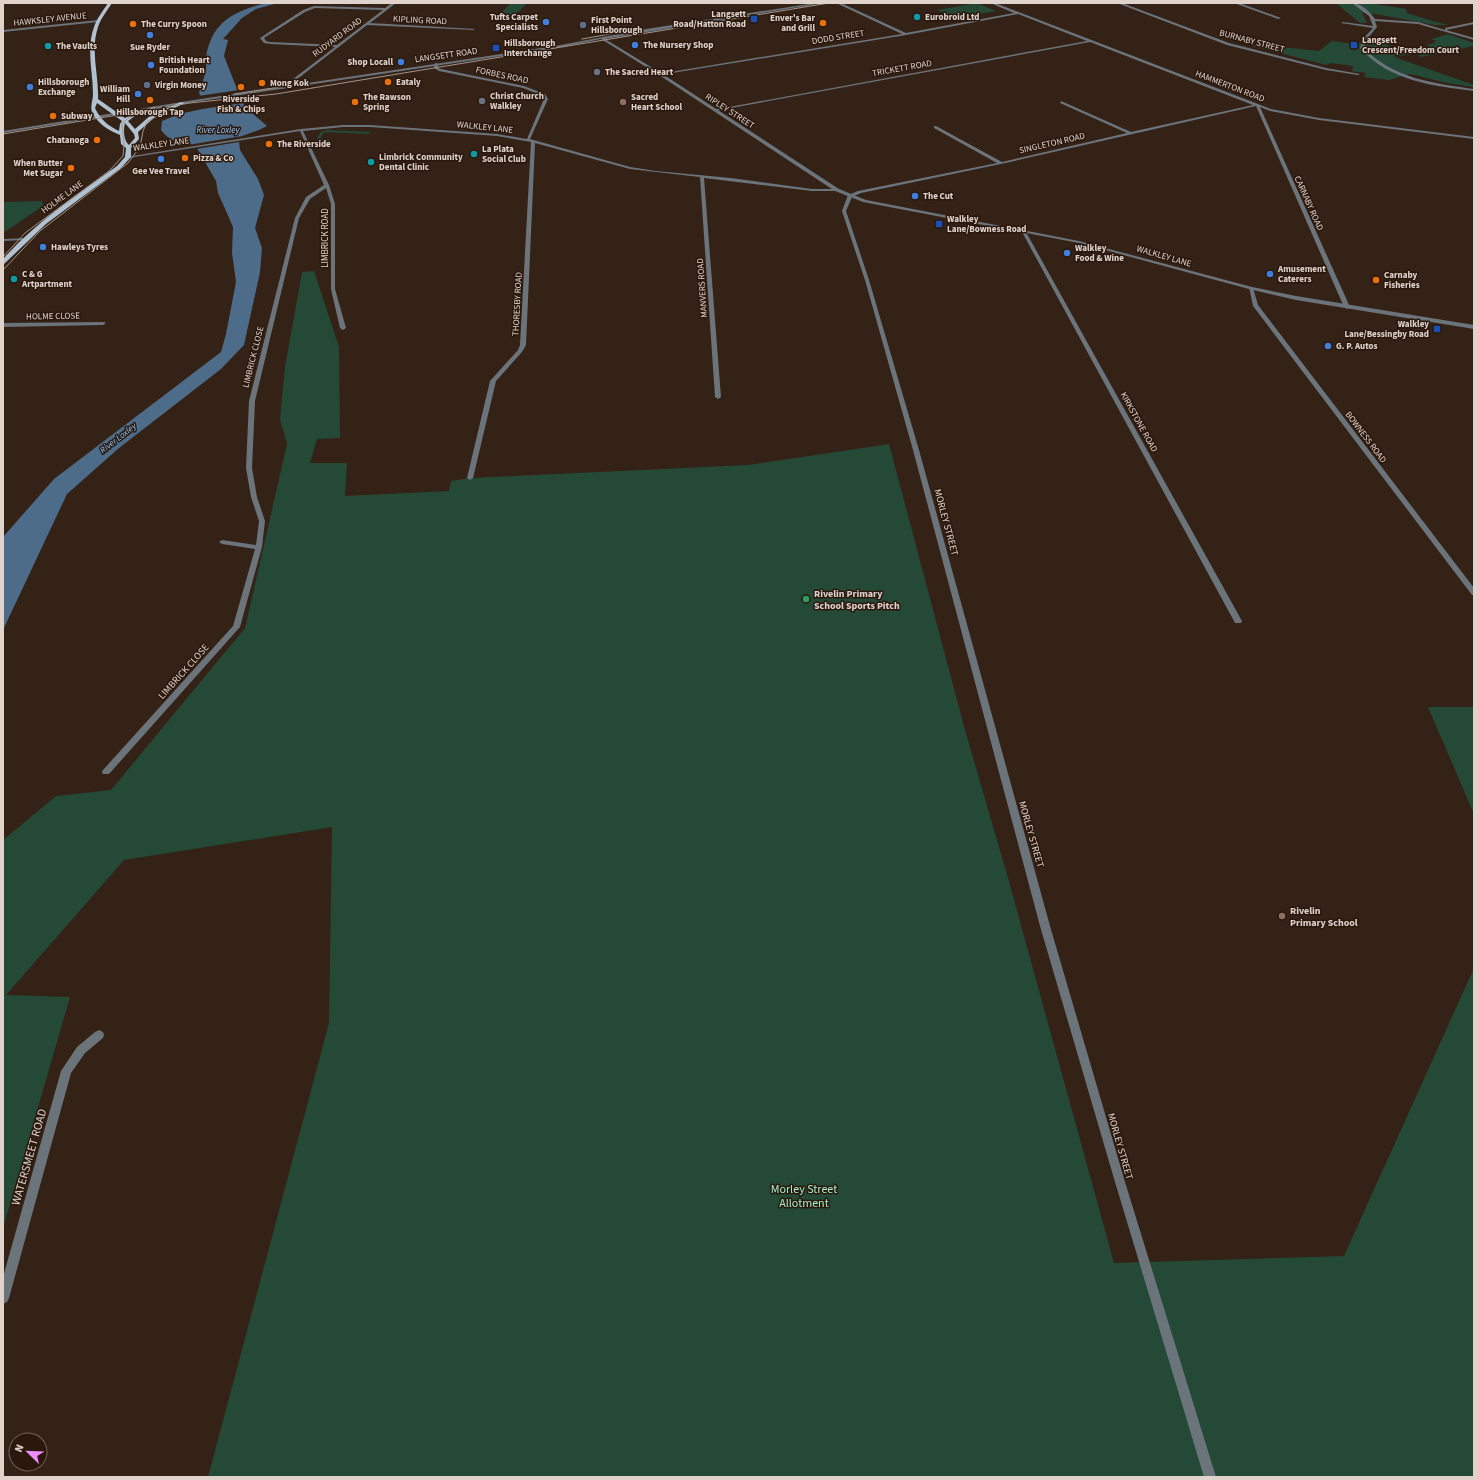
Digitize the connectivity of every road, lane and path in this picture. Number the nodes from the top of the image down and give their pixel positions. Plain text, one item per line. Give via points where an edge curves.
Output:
1 (110, 3) edge
2 (394, 3) edge
3 (821, 3) edge
4 (838, 3) edge
5 (992, 3) edge
6 (1119, 3) edge
7 (1236, 3) edge
8 (1354, 3) edge
9 (386, 9) junction
10 (1019, 13) junction
11 (1279, 18) dead end
12 (1374, 20) junction
13 (98, 21) junction
14 (1343, 23) dead end
15 (1474, 23) edge
16 (367, 24) junction
17 (1374, 27) junction
18 (472, 29) dead end
19 (1445, 29) junction
20 (3, 31) edge
21 (906, 34) junction
22 (601, 38) junction
23 (1474, 39) edge
24 (1091, 41) junction
25 (338, 46) junction
26 (436, 64) junction
27 (1343, 66) dead end
28 (1338, 71) junction
29 (660, 74) junction
30 (1358, 74) dead end
31 (294, 86) junction
32 (1474, 90) edge
33 (96, 100) junction
34 (1061, 102) dead end
35 (183, 103) junction
36 (1257, 105) junction
37 (153, 108) junction
38 (715, 110) junction
39 (115, 114) junction
40 (96, 117) junction
41 (125, 121) junction
42 (935, 127) dead end
43 (301, 130) junction
44 (136, 131) junction
45 (3, 132) edge
46 (1130, 133) junction
47 (121, 134) junction
48 (1474, 138) edge
49 (530, 141) junction
50 (129, 148) junction
51 (128, 157) junction
52 (1001, 163) junction
53 (702, 177) junction
54 (327, 185) junction
55 (837, 190) junction
56 (850, 196) junction
57 (1024, 232) junction
58 (24, 239) junction
59 (3, 240) edge
60 (3, 263) edge
61 (1251, 288) junction
62 (1347, 307) junction
63 (103, 324) dead end
64 (3, 325) edge
65 (1474, 327) edge
66 (343, 328) dead end
67 (718, 397) dead end
68 (470, 478) dead end
69 (222, 542) dead end
70 (259, 548) junction
71 (1474, 593) edge
72 (1238, 621) dead end
73 (106, 772) dead end
74 (99, 1034) dead end
75 (3, 1298) edge
76 (1210, 1477) edge

1 - 13 main road
2 - 9 street, RUDYARD ROAD
3 - 22 street, LANGSETT ROAD
4 - 21 street
5 - 10 street, HAMMERTON ROAD
6 - 28 street, BURNABY STREET via 1228,44
7 - 11 street
8 - 12 street
9 - 16 street, RUDYARD ROAD
9 - 25 street via 315,7 304,10 262,38 265,42
10 - 21 street, DODD STREET
10 - 24 street, HAMMERTON ROAD
12 - 17 street
12 - 19 street via 1418,23
13 - 20 street, HAWKSLEY AVENUE
13 - 33 main road via 93,47
14 - 17 street
15 - 19 street
16 - 18 street, KIPLING ROAD
16 - 25 street, RUDYARD ROAD
17 - 32 street via 1362,48 1375,62 1401,74 1431,83
19 - 23 street
21 - 29 street, DODD STREET
22 - 26 street, LANGSETT ROAD
22 - 29 street, RIPLEY STREET
24 - 36 street, HAMMERTON ROAD
24 - 38 street, TRICKETT ROAD
25 - 31 street, RUDYARD ROAD via 294,80
26 - 31 street, LANGSETT ROAD
26 - 49 street, FORBES ROAD via 436,68 440,70 524,87 544,95 546,99
27 - 28 street
28 - 30 street, BURNABY STREET
29 - 38 street, RIPLEY STREET
31 - 35 street, LANGSETT ROAD
33 - 39 main road via 108,106
33 - 40 main road via 93,108
34 - 46 street
35 - 37 street, LANGSETT ROAD
35 - 44 main road via 153,116
36 - 46 street, SINGLETON ROAD
36 - 48 street, HAMMERTON ROAD via 1312,118
36 - 62 street, CARNABY ROAD
37 - 39 street, LANGSETT ROAD
37 - 41 main road
38 - 55 street, RIPLEY STREET
39 - 40 street, LANGSETT ROAD
39 - 41 main road
40 - 45 street, LANGSETT ROAD
40 - 47 main road via 108,128
41 - 44 main road
41 - 47 main road via 121,125
42 - 52 street
43 - 49 street, WALKLEY LANE via 370,126 497,135
43 - 51 street, WALKLEY LANE
43 - 54 street, LIMBRICK ROAD
44 - 50 main road via 138,137
46 - 52 street, SINGLETON ROAD
47 - 50 main road via 124,144
49 - 53 street, WALKLEY LANE via 630,168
49 - 68 street, THORESBY ROAD via 523,345 493,381
50 - 51 main road
51 - 58 main road, HOLME LANE via 119,167 43,222
52 - 56 street, SINGLETON ROAD
53 - 55 street, WALKLEY LANE via 812,190
53 - 67 street, MANVERS ROAD
54 - 66 street, LIMBRICK ROAD via 333,204 333,289
54 - 70 street, LIMBRICK CLOSE via 308,198 297,218 252,401 249,468 254,497 262,521
55 - 56 street, RIPLEY STREET
56 - 57 street, WALKLEY LANE
56 - 76 street, MORLEY STREET via 844,211 915,445 1045,926
57 - 61 street, WALKLEY LANE via 1080,242
57 - 72 street, KIRKSTONE ROAD
58 - 59 street
58 - 60 main road, HOLME LANE
61 - 62 street, WALKLEY LANE
61 - 71 street, BOWNESS ROAD via 1255,305
62 - 65 street, WALKLEY LANE
63 - 64 street, HOLME CLOSE
69 - 70 street
70 - 73 street, LIMBRICK CLOSE via 236,627
74 - 75 street, WATERSMEET ROAD via 81,1050 66,1071

